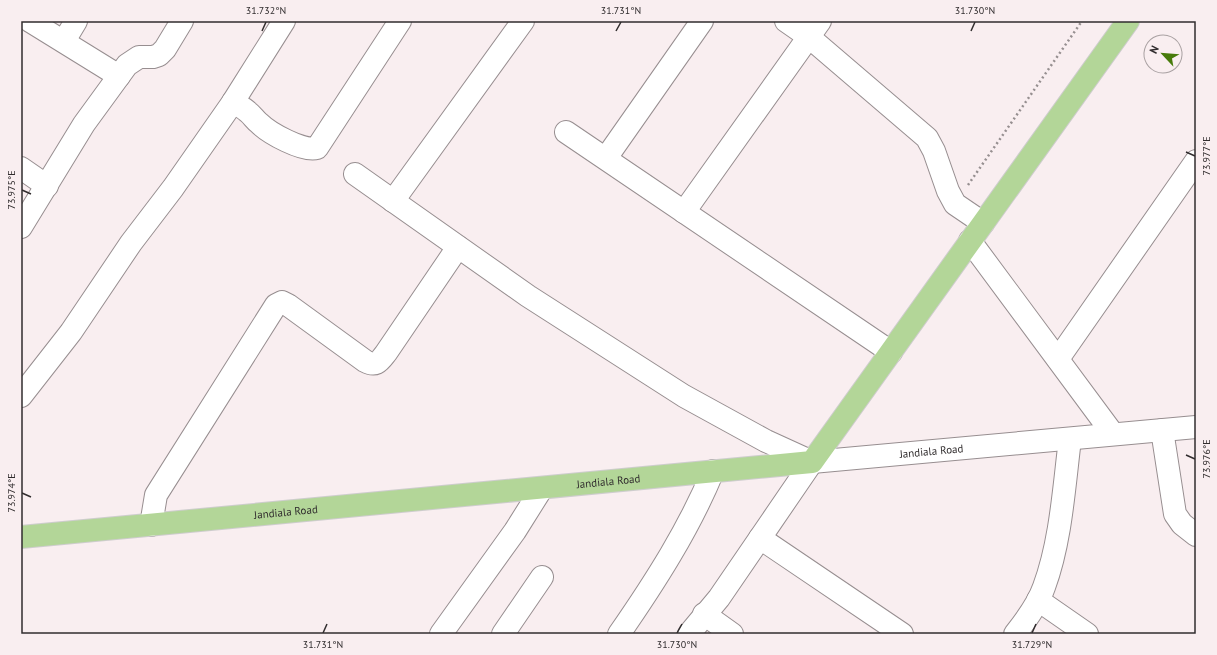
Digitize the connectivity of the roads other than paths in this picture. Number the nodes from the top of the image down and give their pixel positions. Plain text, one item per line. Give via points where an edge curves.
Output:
1 (30, 21) edge
2 (76, 21) edge
3 (182, 21) edge
4 (284, 21) edge
5 (400, 21) edge
6 (523, 21) edge
7 (702, 21) edge
8 (786, 21) edge
9 (1128, 21) edge
10 (814, 29) edge
11 (64, 41) junction
12 (119, 76) junction
13 (233, 102) junction
14 (566, 132) dead end
15 (606, 158) junction
16 (1196, 161) edge
17 (21, 168) edge
18 (355, 174) dead end
19 (47, 186) junction
20 (393, 201) junction
21 (684, 212) junction
22 (983, 223) junction
23 (21, 227) edge
24 (970, 241) junction
25 (458, 247) junction
26 (890, 352) junction
27 (1058, 360) junction
28 (21, 396) edge
29 (1196, 427) edge
30 (1162, 430) junction
31 (1113, 434) junction
32 (1070, 439) junction
33 (812, 462) junction
34 (713, 471) junction
35 (542, 488) junction
36 (150, 525) junction
37 (1196, 535) edge
38 (21, 537) edge
39 (760, 538) junction
40 (542, 577) dead end
41 (1038, 600) junction
42 (704, 614) junction
43 (440, 634) edge
44 (503, 634) edge
45 (619, 634) edge
46 (689, 634) edge
47 (732, 634) edge
48 (902, 634) edge
49 (1015, 634) edge
50 (1087, 634) edge

1 - 11 street
2 - 11 street
3 - 12 street via 159,55 139,57 127,65
4 - 13 street
5 - 13 street via 317,148 312,150 297,146 268,130 249,112
6 - 20 street
7 - 15 street
8 - 10 street
9 - 22 main road
10 - 21 street
10 - 22 street via 927,138 955,204
11 - 12 street
12 - 19 street via 84,124
13 - 28 street via 131,243 71,332
14 - 15 street
15 - 21 street
16 - 27 street
17 - 19 street
18 - 20 street
19 - 23 street
20 - 25 street
21 - 26 street
22 - 24 main road
24 - 26 main road
24 - 27 street
25 - 33 street via 528,296 684,396 766,441
25 - 36 street via 386,353 375,364 365,361 288,305 282,302 276,305 156,495
26 - 33 main road
27 - 31 street
29 - 30 street, Jandiala Road
30 - 31 street, Jandiala Road
30 - 37 street via 1175,514 1182,524
31 - 32 street, Jandiala Road
32 - 33 street, Jandiala Road
32 - 41 street via 1060,521 1050,567
33 - 34 main road, Jandiala Road
33 - 39 street
34 - 35 main road, Jandiala Road
34 - 45 street via 704,493 668,559
35 - 36 main road, Jandiala Road
35 - 43 street via 515,531
36 - 38 main road, Jandiala Road
39 - 42 street via 719,598
39 - 48 street
40 - 44 street
41 - 49 street
41 - 50 street
42 - 46 street
42 - 47 street

